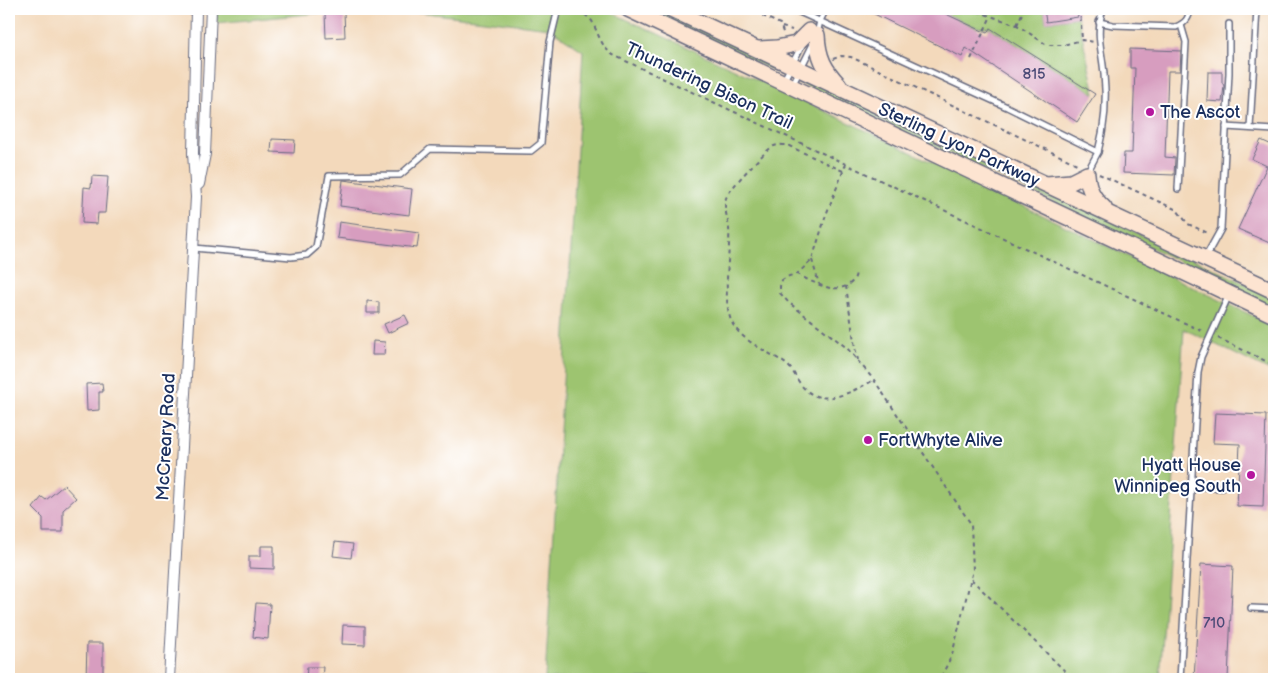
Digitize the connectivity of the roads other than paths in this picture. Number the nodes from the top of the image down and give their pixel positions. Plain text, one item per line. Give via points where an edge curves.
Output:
1 (196, 9) edge
2 (211, 9) edge
3 (558, 9) edge
4 (628, 9) edge
5 (671, 9) edge
6 (793, 9) edge
7 (826, 9) edge
8 (1103, 9) edge
9 (1190, 9) edge
10 (1257, 9) edge
11 (800, 10) edge
12 (1099, 22) junction
13 (1229, 24) dead end
14 (1181, 25) junction
15 (815, 29) junction
16 (756, 49) junction
17 (796, 67) junction
18 (788, 84) junction
19 (843, 90) junction
20 (1226, 127) junction
21 (1250, 128) junction
22 (1274, 130) edge
23 (1098, 152) junction
24 (1088, 172) junction
25 (1047, 184) junction
26 (1178, 189) dead end
27 (196, 197) junction
28 (1108, 213) junction
29 (194, 248) junction
30 (1205, 258) junction
31 (1274, 291) edge
32 (1230, 294) junction
33 (1274, 315) edge
34 (1191, 486) junction
35 (1222, 488) dead end
36 (1251, 608) dead end
37 (1274, 609) edge
38 (169, 679) edge
39 (1180, 679) edge

1 - 27 street, McCreary Road via 193,153
2 - 27 street, McCreary Road via 204,154
3 - 29 lane via 550,42 541,143 531,151 430,149 400,175 329,176 316,247 307,255 291,257
4 - 18 main road, Sterling Lyon Parkway
5 - 16 main road, Sterling Lyon Parkway
6 - 11 lane
7 - 15 lane
8 - 12 lane
9 - 14 lane
10 - 21 lane
11 - 15 lane
12 - 14 lane
12 - 23 lane via 1105,95 1104,129
13 - 20 lane
14 - 26 lane via 1186,42
15 - 16 main road via 788,47
15 - 17 lane
15 - 17 lane
15 - 19 main road via 821,61
15 - 23 lane via 1007,107
16 - 17 main road, Sterling Lyon Parkway
17 - 18 lane
17 - 18 lane
17 - 19 main road, Sterling Lyon Parkway
18 - 32 main road, Sterling Lyon Parkway
19 - 25 main road, Sterling Lyon Parkway
20 - 21 lane
20 - 30 lane via 1221,229
21 - 22 lane
23 - 24 lane
24 - 25 main road via 1071,182
24 - 28 main road via 1088,187
25 - 28 main road, Sterling Lyon Parkway
27 - 29 street, McCreary Road
28 - 30 main road, Sterling Lyon Parkway
29 - 38 street, McCreary Road
30 - 31 main road, Sterling Lyon Parkway
32 - 33 main road, Sterling Lyon Parkway
32 - 34 lane via 1201,357
34 - 35 lane
34 - 39 lane
36 - 37 lane

